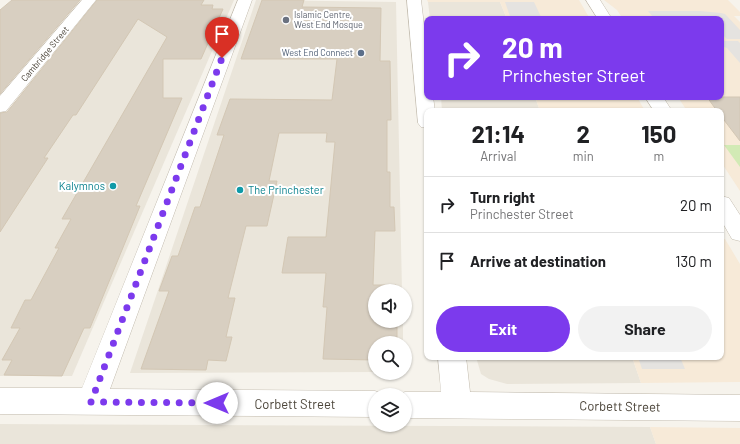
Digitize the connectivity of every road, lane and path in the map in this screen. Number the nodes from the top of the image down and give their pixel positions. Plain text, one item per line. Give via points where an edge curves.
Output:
1 (89, 0) edge
2 (245, 0) edge
3 (414, 0) edge
4 (593, 0) edge
5 (603, 16) edge
6 (424, 95) edge
7 (0, 107) edge
8 (724, 208) edge
9 (740, 233) edge
10 (452, 360) edge
11 (0, 401) edge
12 (91, 402) junction
13 (368, 404) edge
14 (412, 404) edge
15 (457, 405) junction
16 (740, 408) edge

1 - 7 street, Cambridge Street
2 - 12 street
3 - 6 street
4 - 5 street
8 - 9 street
10 - 15 street
11 - 12 street, Corbett Street
12 - 13 street, Corbett Street
14 - 15 street, Corbett Street
15 - 16 street, Corbett Street

